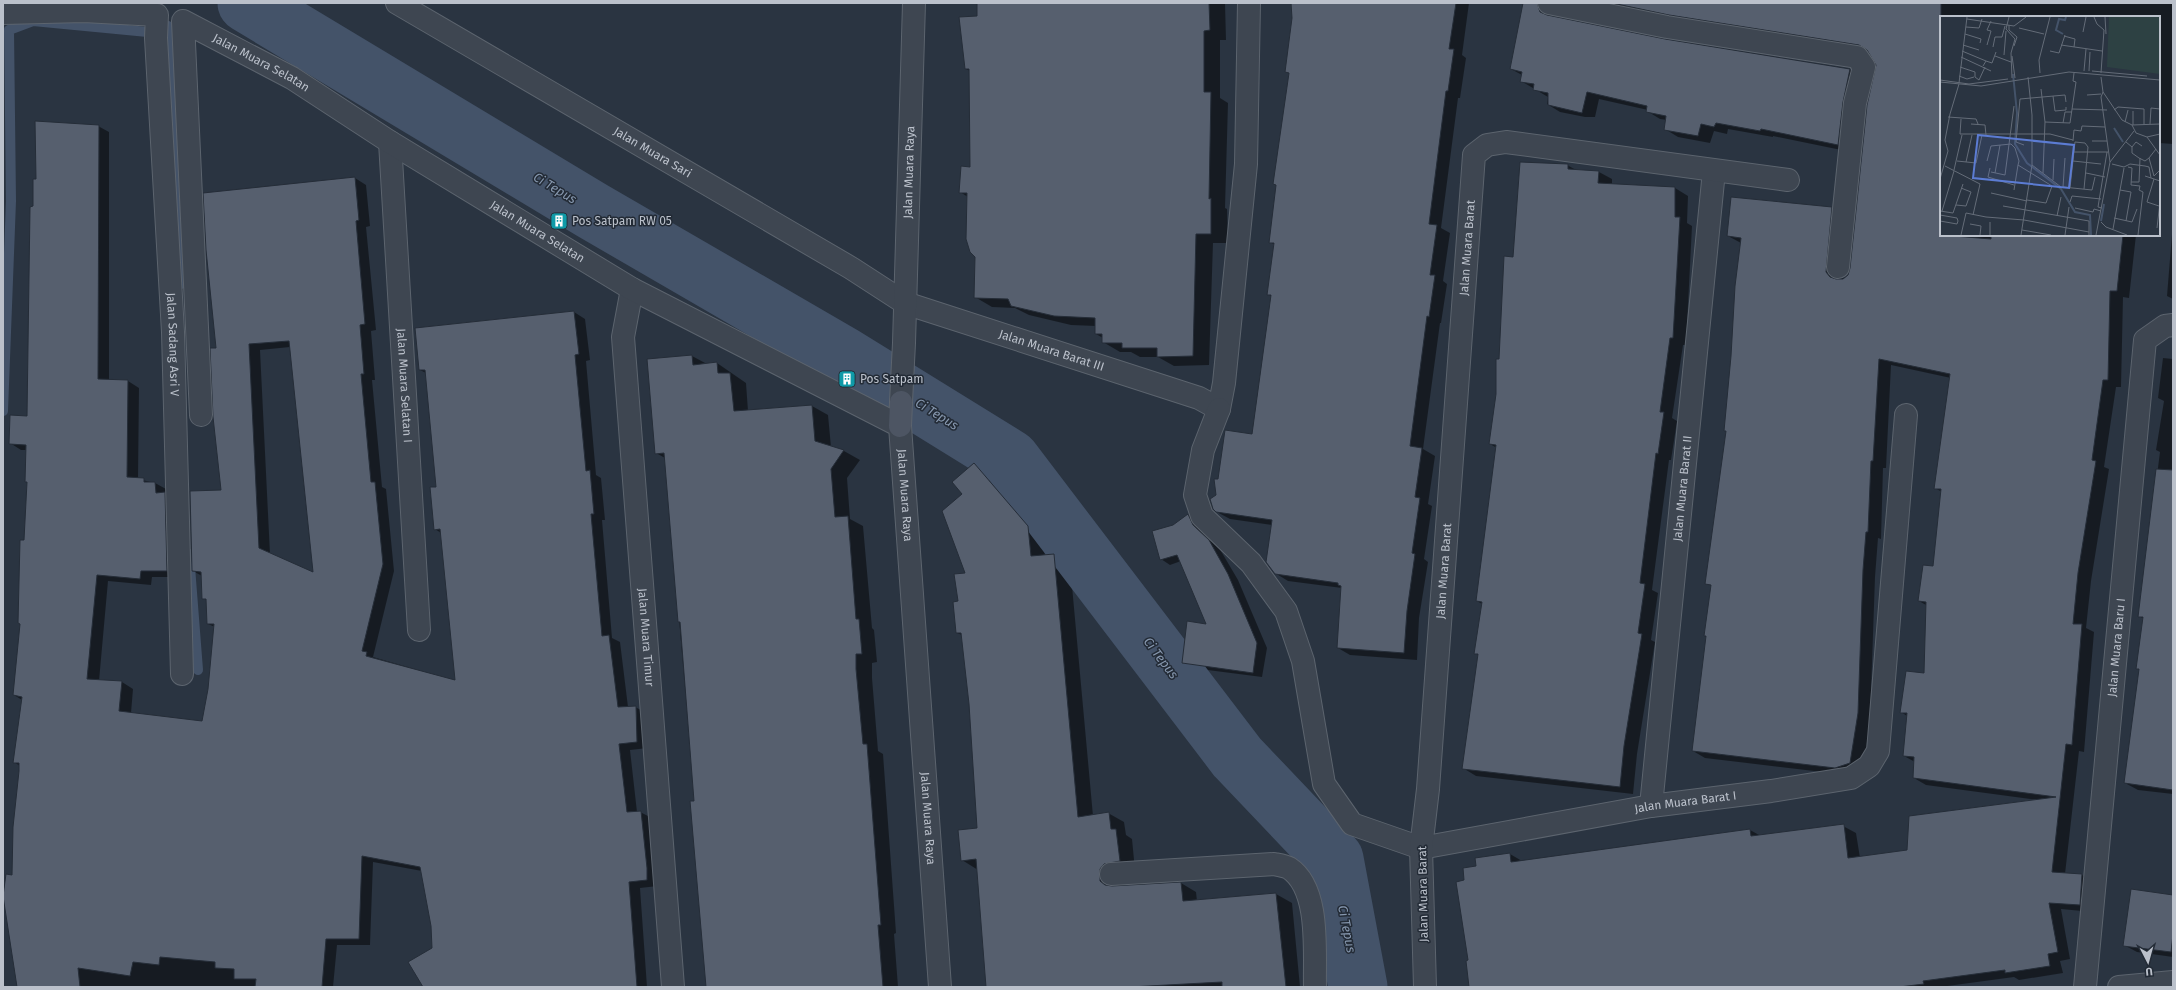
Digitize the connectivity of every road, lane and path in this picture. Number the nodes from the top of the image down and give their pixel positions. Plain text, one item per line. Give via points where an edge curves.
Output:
1 (914, 3) edge
2 (1249, 3) edge
3 (1549, 3) edge
4 (398, 4) edge
5 (3, 13) edge
6 (390, 142) junction
7 (1714, 171) junction
8 (1788, 180) dead end
9 (1838, 267) dead end
10 (632, 288) junction
11 (905, 303) junction
12 (2173, 325) edge
13 (1219, 409) junction
14 (201, 415) dead end
15 (1906, 415) dead end
16 (900, 426) junction
17 (419, 630) dead end
18 (182, 674) dead end
19 (1651, 806) junction
20 (1421, 848) junction
21 (1111, 874) dead end
22 (2173, 982) edge
23 (673, 987) edge
24 (940, 987) edge
25 (1315, 987) edge
26 (1425, 987) edge
27 (2085, 987) edge
28 (2119, 987) edge

1 - 11 street, Jalan Muara Raya
2 - 13 street via 1246,164 1224,383
3 - 9 street via 1667,27 1857,57 1864,67 1855,103
4 - 11 street, Jalan Muara Sari via 851,268
5 - 18 street, Jalan Sadang Asri V via 84,11 156,27 173,332
6 - 10 street, Jalan Muara Selatan
6 - 14 street, Jalan Muara Selatan via 292,78 183,22
6 - 17 street, Jalan Muara Selatan I
7 - 8 street
7 - 19 street, Jalan Muara Barat II
7 - 20 street, Jalan Muara Barat via 1506,142 1488,145 1474,155 1428,789
10 - 16 street, Jalan Muara Selatan
10 - 23 street, Jalan Muara Timur via 623,337
11 - 13 street, Jalan Muara Barat III via 1199,398
11 - 16 street, Jalan Muara Raya
12 - 27 street, Jalan Muara Baru I via 2165,326 2145,340
13 - 20 street via 1203,450 1195,495 1202,516 1251,563 1286,611 1303,661 1324,784 1352,824
15 - 19 street, Jalan Muara Barat I via 1878,751 1869,766 1851,778
16 - 24 street, Jalan Muara Raya
19 - 20 street, Jalan Muara Barat I
20 - 26 street, Jalan Muara Barat
21 - 25 street via 1274,864 1288,868 1302,881 1312,904
22 - 28 street

